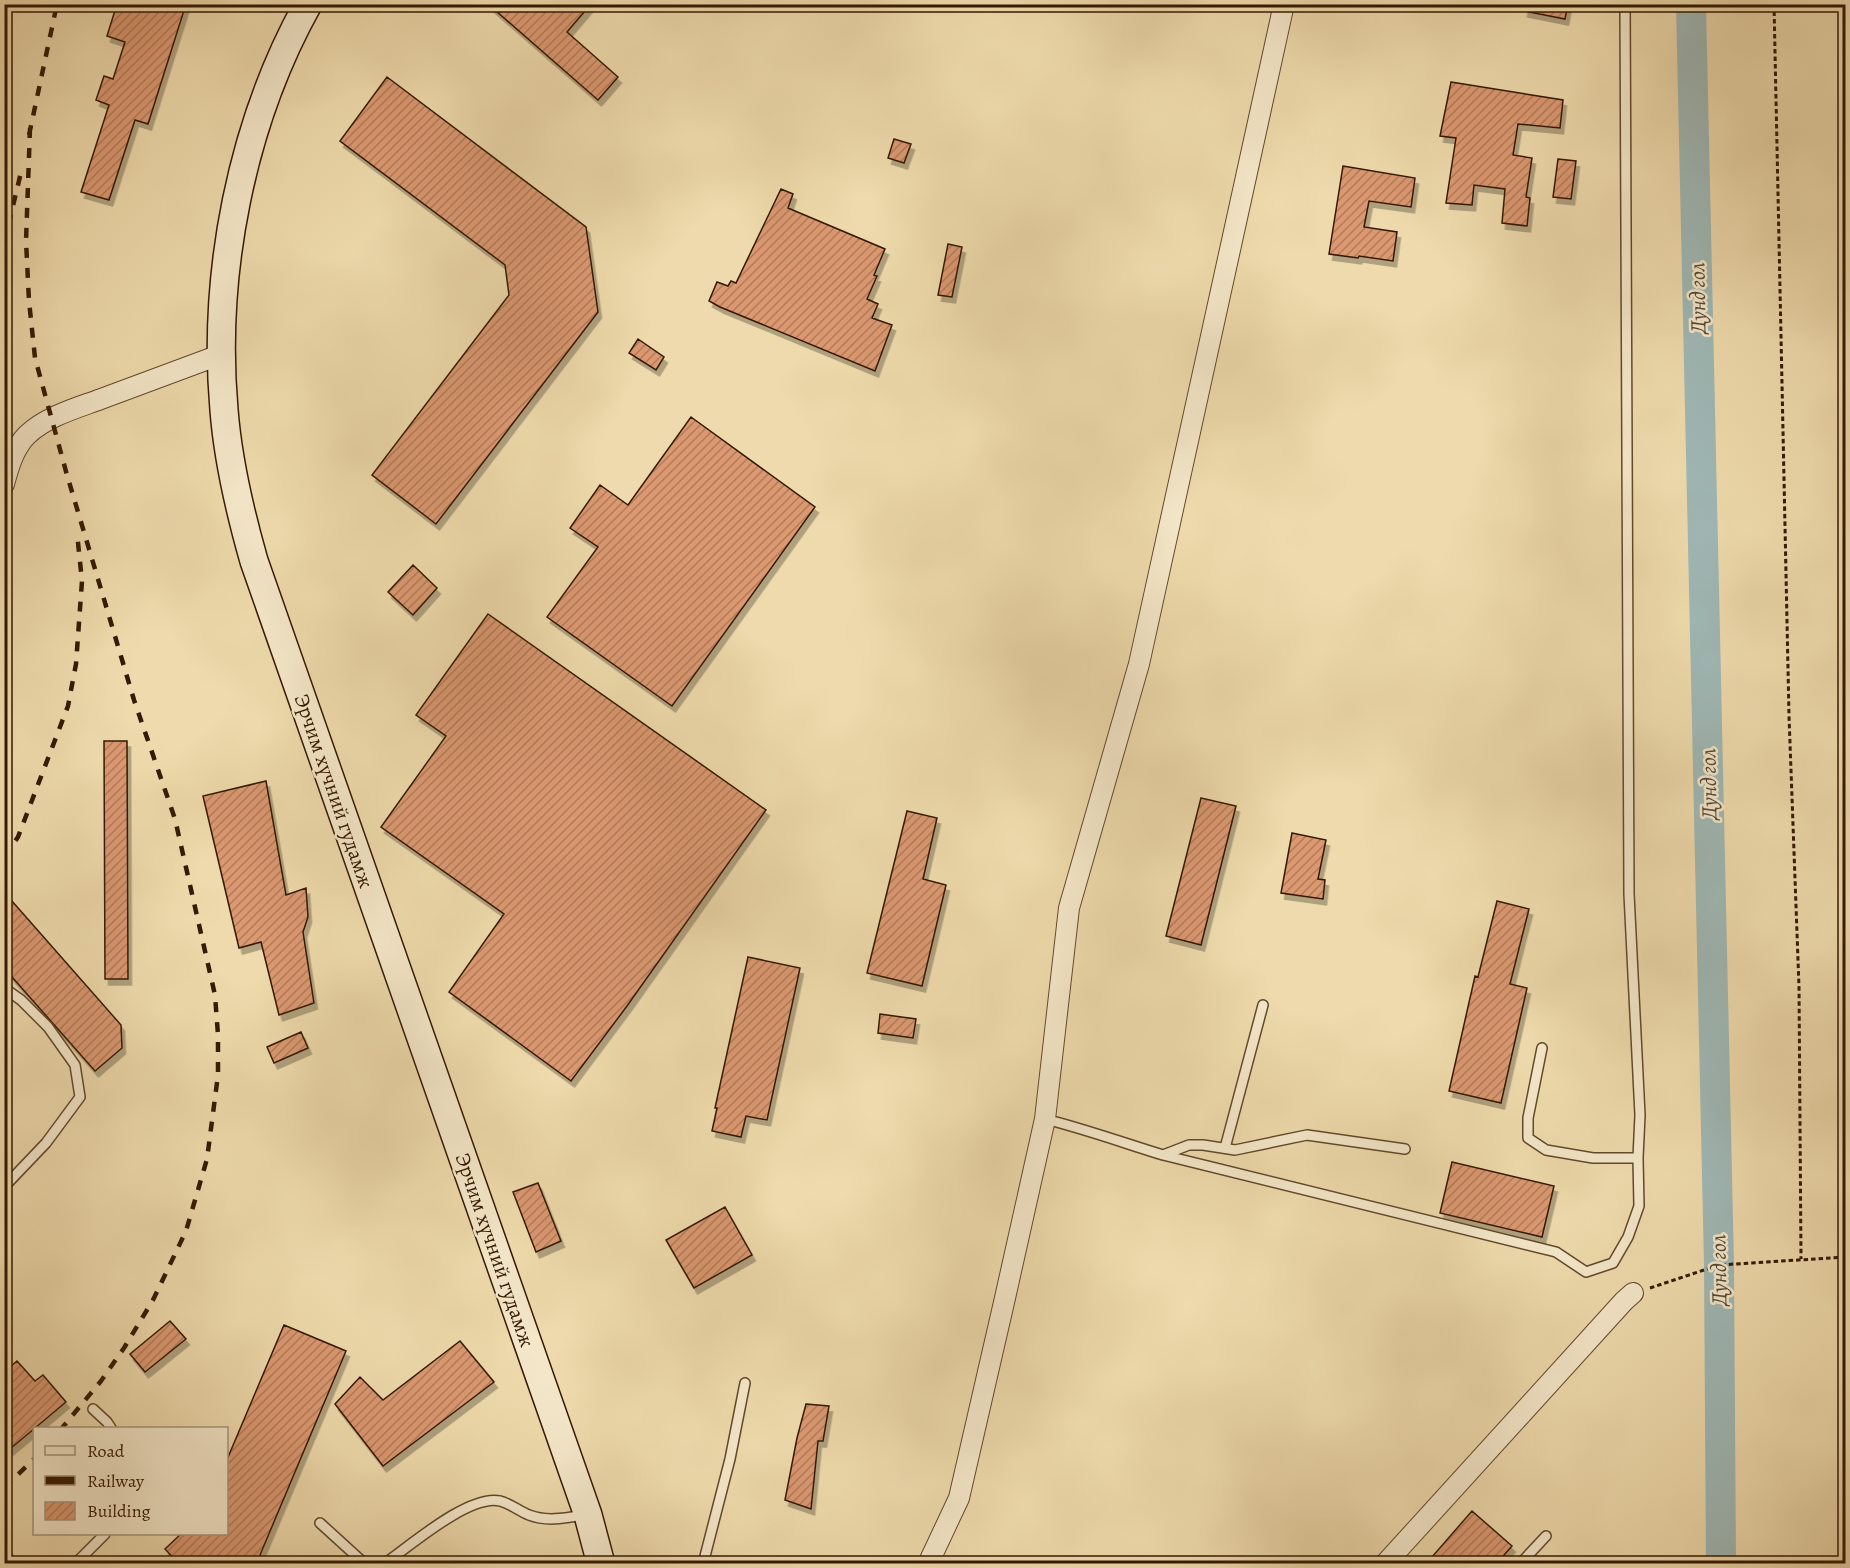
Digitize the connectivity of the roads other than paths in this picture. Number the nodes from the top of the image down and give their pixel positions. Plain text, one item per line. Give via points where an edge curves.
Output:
1 (308, 4) edge
2 (1284, 4) edge
3 (1625, 4) edge
4 (222, 354) junction
5 (4, 484) edge
6 (4, 988) edge
7 (1263, 1005) dead end
8 (1542, 1048) dead end
9 (1045, 1119) junction
10 (1226, 1148) junction
11 (1405, 1149) dead end
12 (1163, 1155) junction
13 (1638, 1158) junction
14 (4, 1187) edge
15 (1633, 1293) road end
16 (745, 1383) dead end
17 (93, 1409) dead end
18 (110, 1427) edge
19 (588, 1515) junction
20 (320, 1523) dead end
21 (103, 1535) edge
22 (1546, 1536) dead end
23 (4, 1554) edge
24 (13, 1563) edge
25 (75, 1563) edge
26 (365, 1563) edge
27 (384, 1563) edge
28 (601, 1563) edge
29 (704, 1563) edge
30 (927, 1563) edge
31 (1385, 1563) edge
32 (1520, 1563) edge

1 - 4 main road, Эрчим хүчний гудамж via 267,92 240,185 225,278
2 - 9 street via 1139,664 1069,908
3 - 13 lane via 1629,882 1640,1115
4 - 5 street via 38,426 21,441
4 - 19 main road, Эрчим хүчний гудамж via 228,446 254,561
6 - 14 lane via 48,1027 75,1065 80,1097 46,1143
7 - 10 lane
8 - 13 lane via 1528,1118 1528,1138 1546,1150 1593,1158
9 - 12 lane
9 - 30 street via 959,1498
10 - 11 lane via 1235,1150 1307,1135
10 - 12 lane via 1189,1145
12 - 13 lane via 1556,1252 1586,1272 1613,1263 1628,1238 1639,1206
15 - 31 street
16 - 29 lane
17 - 18 lane
19 - 27 lane via 539,1518 500,1501 485,1501 442,1522
19 - 28 main road, Эрчим хүчний гудамж
20 - 26 lane
21 - 25 lane
22 - 32 lane
23 - 24 lane

